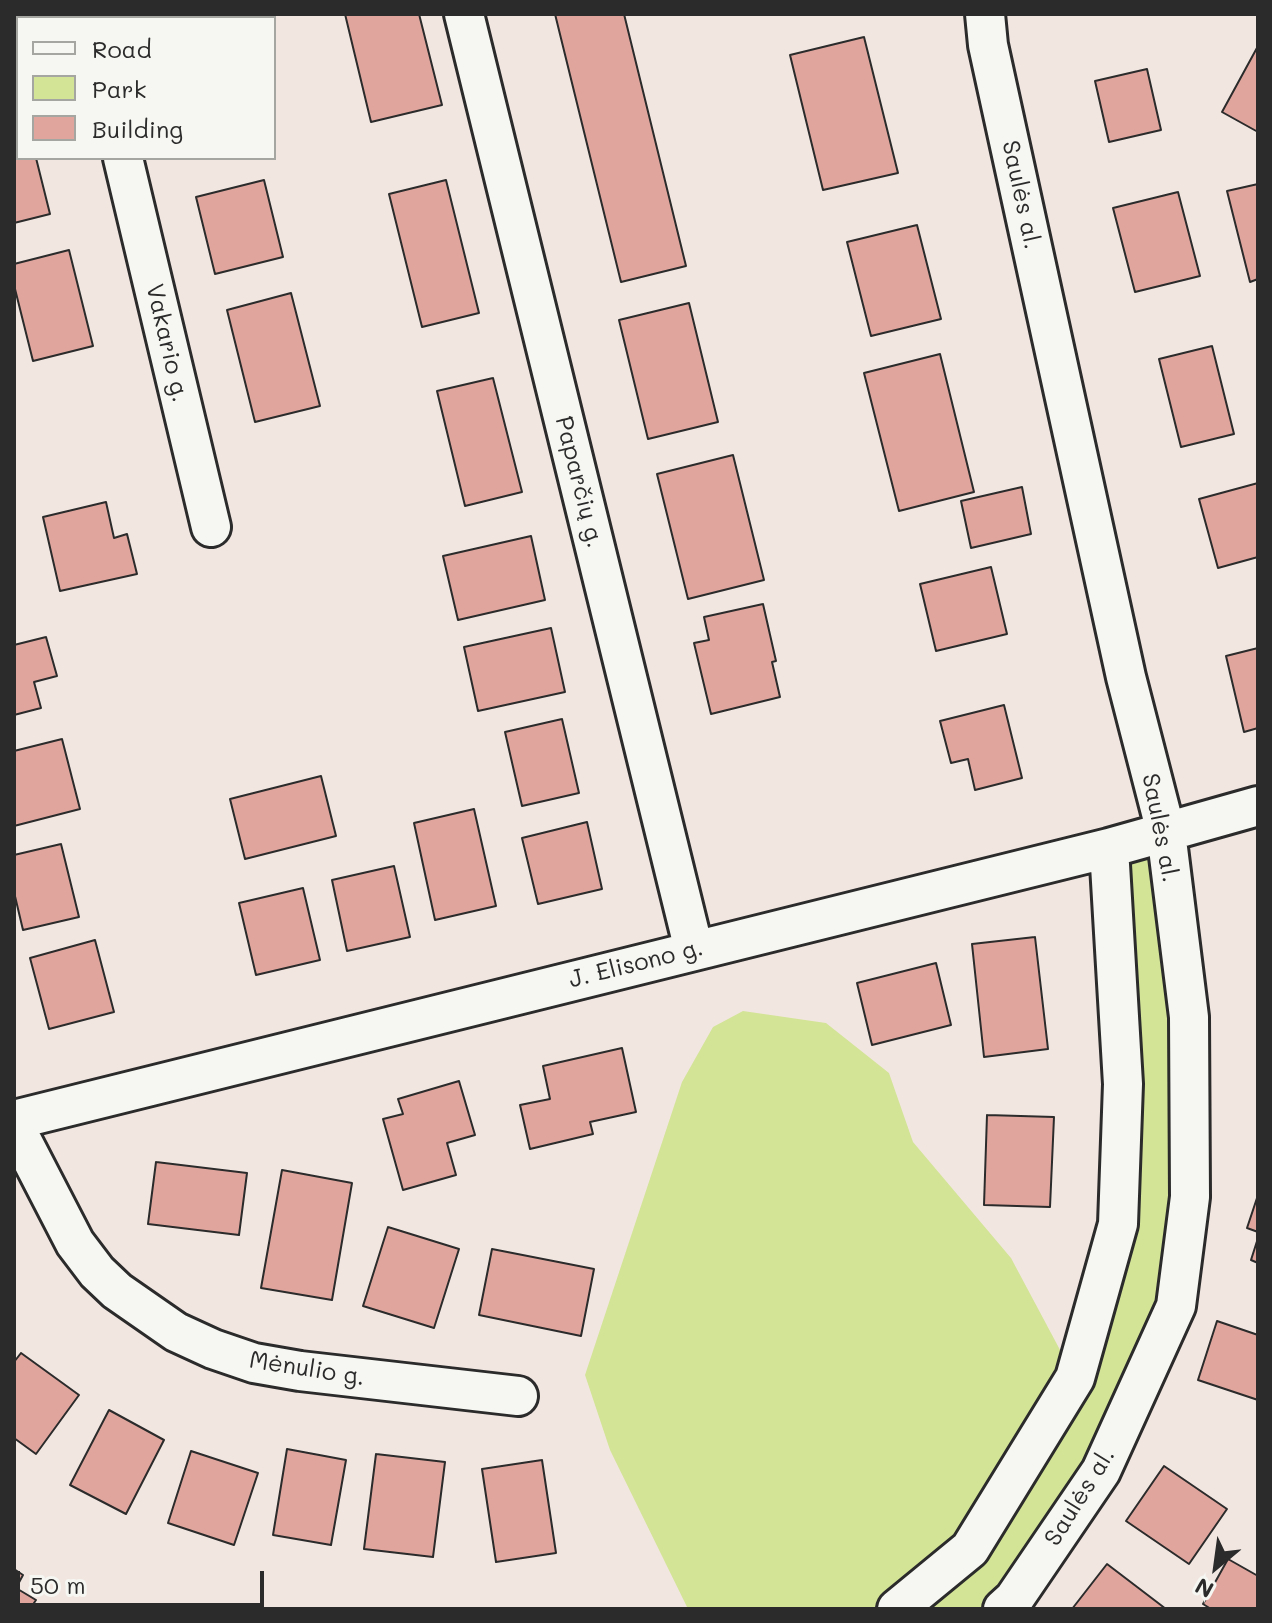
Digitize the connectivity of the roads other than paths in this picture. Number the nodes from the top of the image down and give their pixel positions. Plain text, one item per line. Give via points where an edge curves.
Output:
1 (464, 14) edge
2 (985, 14) edge
3 (123, 160) edge
4 (211, 527) dead end
5 (1258, 806) edge
6 (1166, 832) junction
7 (1109, 848) junction
8 (694, 950) junction
9 (14, 1122) edge
10 (518, 1396) dead end
11 (897, 1609) edge
12 (1003, 1609) edge

1 - 8 street, Paparčių g.
2 - 6 street, Saulės al. via 1126,677
3 - 4 street, Vakario g.
5 - 6 street, J. Elisono g.
6 - 7 street, J. Elisono g.
6 - 12 street, Saulės al. via 1189,1017 1190,1197 1176,1306 1101,1471
7 - 8 street, J. Elisono g.
7 - 11 street via 1123,1084 1118,1224 1075,1378 970,1549
8 - 9 street, J. Elisono g.
9 - 10 street, Mėnulio g. via 75,1243 97,1272 176,1332 254,1363

